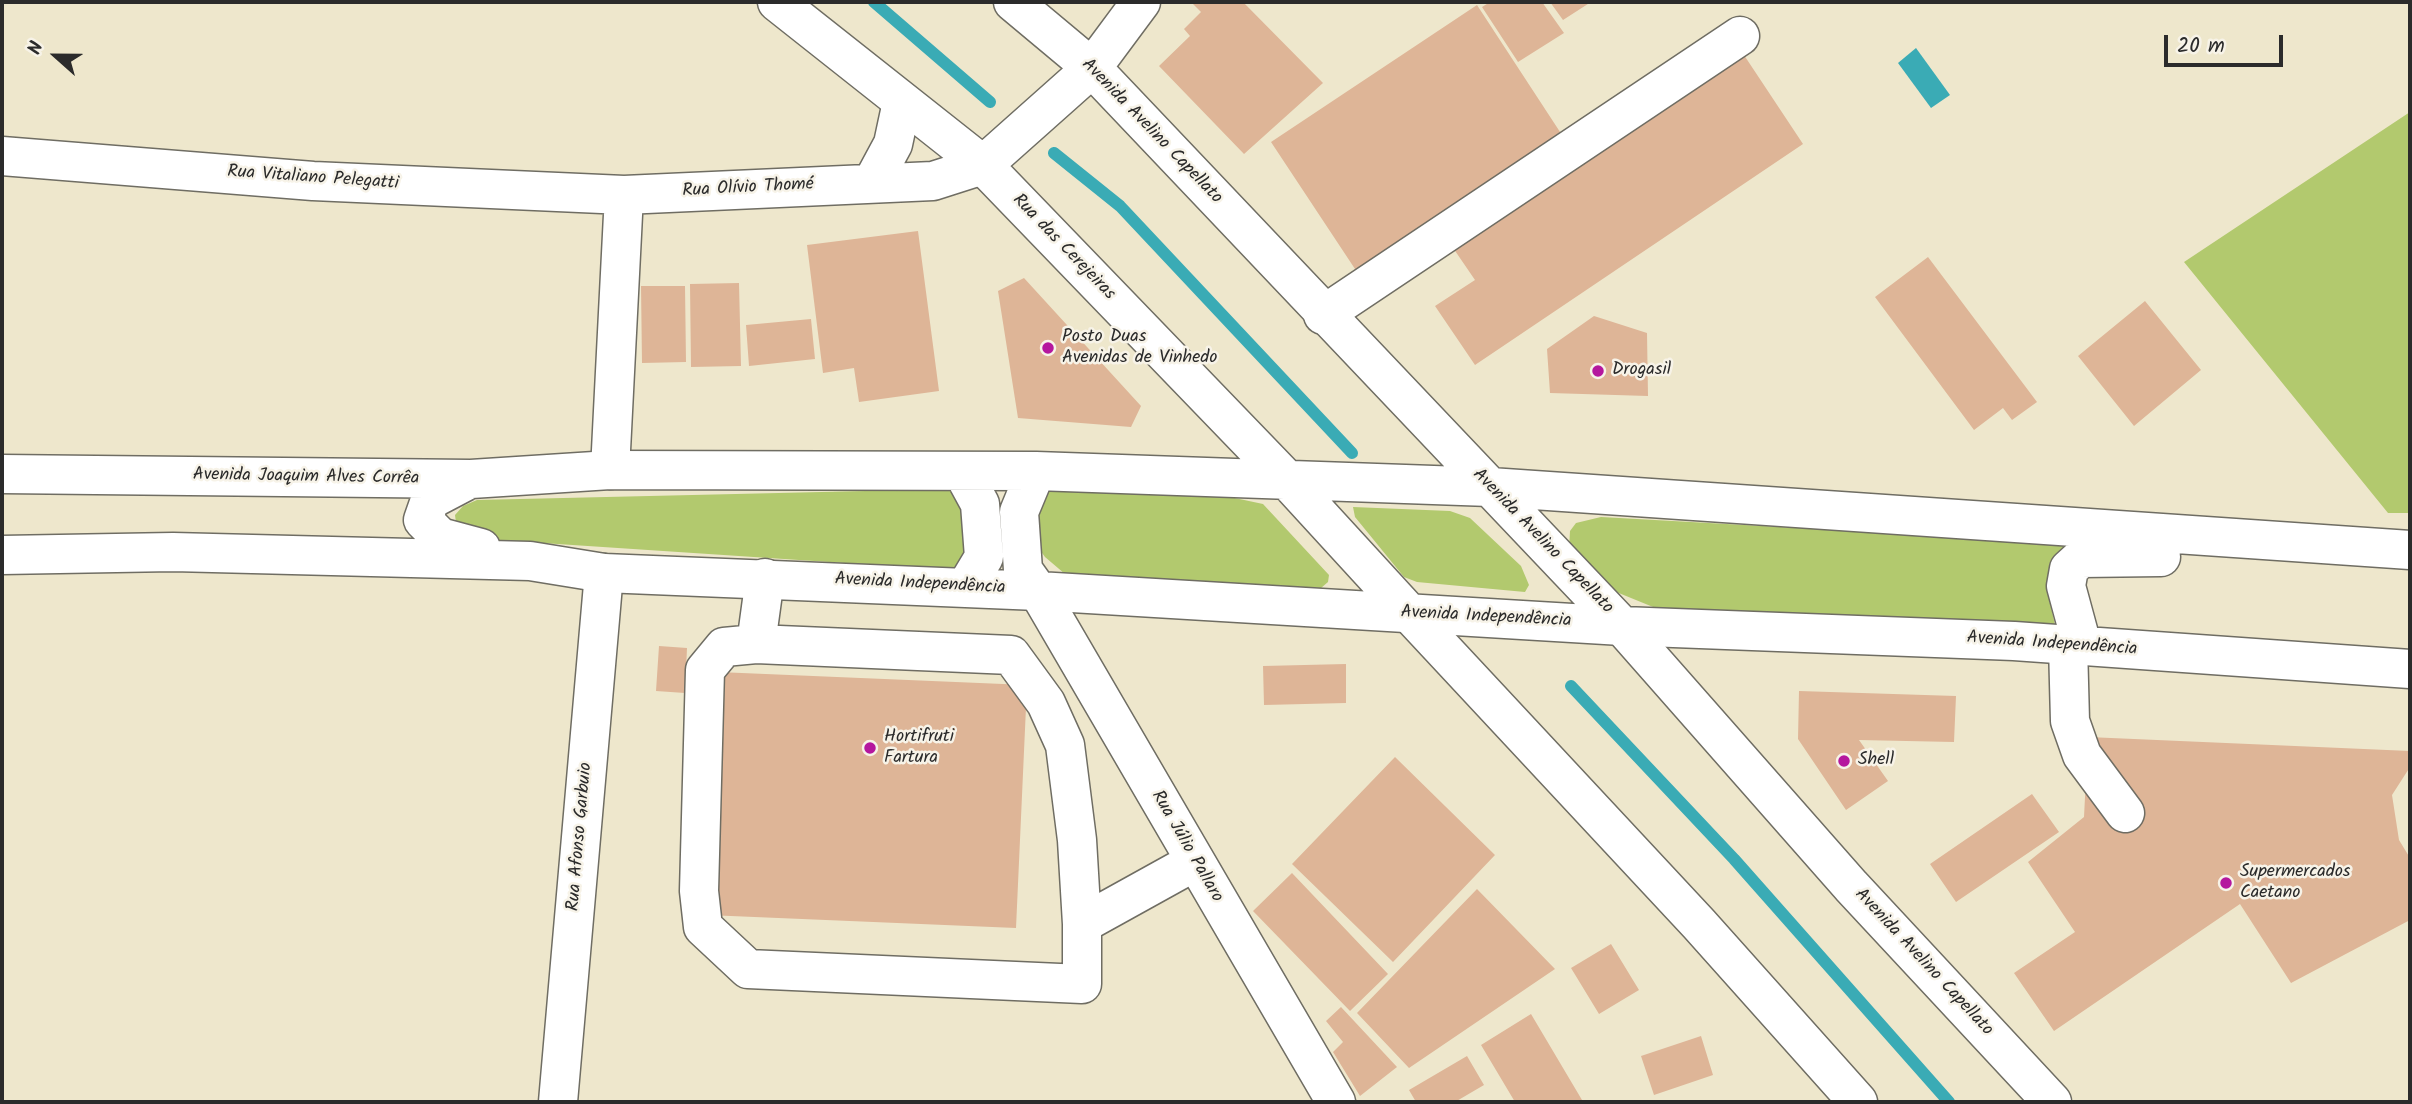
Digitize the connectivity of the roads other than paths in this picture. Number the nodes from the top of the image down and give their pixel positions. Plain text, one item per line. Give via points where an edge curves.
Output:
1 (776, 2) edge
2 (1013, 2) edge
3 (1142, 2) edge
4 (1740, 36) dead end
5 (1092, 68) junction
6 (902, 102) junction
7 (2, 156) edge
8 (983, 165) junction
9 (872, 183) junction
10 (624, 195) junction
11 (1323, 315) junction
12 (610, 470) junction
13 (962, 471) junction
14 (1036, 471) junction
15 (2, 474) edge
16 (471, 479) junction
17 (1289, 482) junction
18 (1490, 487) junction
19 (2248, 539) junction
20 (2410, 550) edge
21 (2, 555) edge
22 (530, 561) junction
23 (604, 573) junction
24 (765, 578) junction
25 (966, 587) junction
26 (1038, 591) junction
27 (1410, 614) junction
28 (1622, 626) junction
29 (756, 644) junction
30 (2075, 645) junction
31 (2410, 668) edge
32 (2125, 813) dead end
33 (1194, 862) junction
34 (1082, 924) junction
35 (558, 1102) edge
36 (1336, 1102) edge
37 (1858, 1102) edge
38 (2052, 1102) edge

1 - 6 main road, Rua das Cerejeiras
2 - 5 main road, Avenida Avelino Capellato
3 - 5 main road, Rua Olívio Thomé
4 - 11 main road
5 - 8 main road, Rua Olívio Thomé
5 - 11 main road, Avenida Avelino Capellato
6 - 8 main road, Rua das Cerejeiras
6 - 9 main road via 893,144
7 - 10 main road, Rua Vitaliano Pelegatti via 313,181
8 - 9 main road, Rua Olívio Thomé via 933,181
8 - 17 main road, Rua das Cerejeiras
9 - 10 main road, Rua Olívio Thomé
10 - 12 main road
11 - 18 main road, Avenida Avelino Capellato
12 - 13 main road
12 - 16 main road, Avenida Joaquim Alves Corrêa
13 - 14 main road
13 - 25 main road via 980,503 984,556
14 - 17 main road
14 - 26 main road, Rua Júlio Pallaro via 1019,512 1023,570
15 - 16 main road, Avenida Joaquim Alves Corrêa
16 - 22 main road via 430,500 423,520 440,537
17 - 18 main road
17 - 27 main road, Rua das Cerejeiras
18 - 19 main road
18 - 28 main road, Avenida Avelino Capellato
19 - 20 main road
19 - 30 main road via 2202,552 2155,558 2081,558 2069,569 2066,586
21 - 22 main road via 173,552
22 - 23 main road
23 - 24 main road, Avenida Independência
23 - 35 main road, Rua Afonso Garbuio
24 - 25 main road, Avenida Independência
24 - 29 main road
25 - 26 main road, Avenida Independência
26 - 27 main road, Avenida Independência
26 - 33 main road, Rua Júlio Pallaro
27 - 28 main road, Avenida Independência
27 - 37 main road
28 - 30 main road, Avenida Independência
28 - 38 main road, Avenida Avelino Capellato via 1851,886
29 - 34 main road via 1011,655 1046,703 1065,745
29 - 34 main road via 724,647 705,670 699,891 703,927 748,970 1082,984
30 - 31 main road, Avenida Independência
30 - 32 main road via 2070,721 2082,755
33 - 34 main road
33 - 36 main road, Rua Júlio Pallaro

